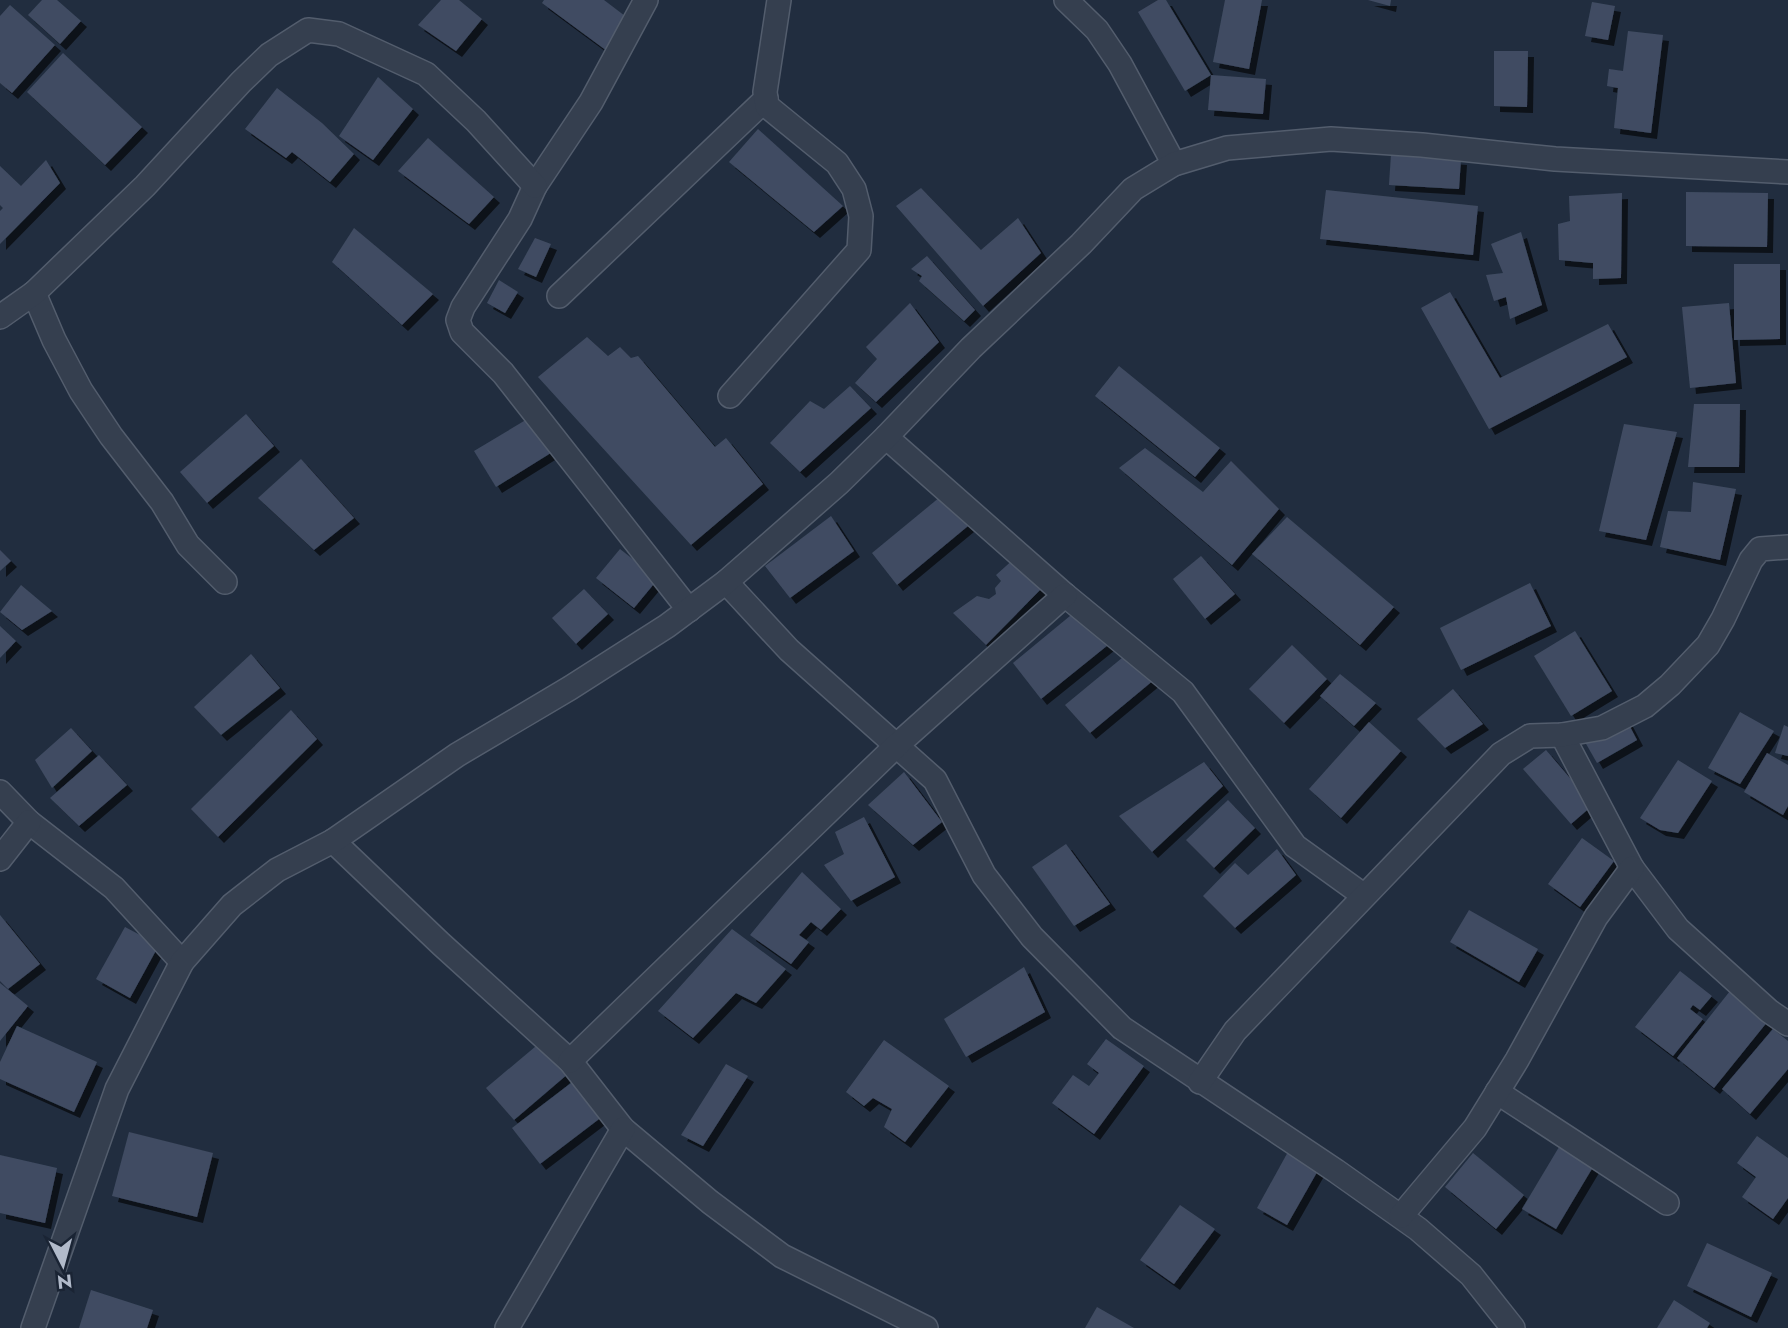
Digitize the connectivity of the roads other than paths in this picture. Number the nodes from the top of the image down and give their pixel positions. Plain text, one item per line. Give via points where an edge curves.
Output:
1 (646, 0) edge
2 (779, 0) edge
3 (1066, 0) edge
4 (766, 99) junction
5 (1174, 164) junction
6 (1788, 172) edge
7 (535, 186) junction
8 (34, 293) junction
9 (559, 296) dead end
10 (0, 317) edge
11 (730, 396) dead end
12 (886, 438) junction
13 (1788, 547) edge
14 (225, 582) dead end
15 (726, 582) junction
16 (1065, 595) junction
17 (689, 611) junction
18 (1562, 735) junction
19 (897, 745) junction
20 (0, 792) edge
21 (29, 822) junction
22 (333, 841) junction
23 (0, 859) edge
24 (1632, 868) junction
25 (1363, 895) junction
26 (182, 962) junction
27 (1788, 1024) edge
28 (570, 1061) junction
29 (1200, 1082) junction
30 (1497, 1092) junction
31 (623, 1129) junction
32 (1667, 1203) dead end
33 (1401, 1216) junction
34 (33, 1328) edge
35 (507, 1328) edge
36 (926, 1328) edge
37 (1513, 1328) edge

1 - 7 street via 591,102
2 - 4 street
3 - 5 street via 1097,30 1120,64
4 - 9 street
4 - 11 street via 767,106 836,163 854,189 861,216 859,250
5 - 6 street via 1227,148 1331,139 1555,159
5 - 12 street via 1133,189
7 - 8 street via 426,74 339,34 308,30 269,55 145,186
7 - 17 street via 520,219 463,307 458,320 462,332 503,373
8 - 10 street
8 - 14 street via 81,391 188,545
12 - 15 street
12 - 16 street
13 - 18 street via 1760,549 1708,645 1645,706 1602,728
15 - 17 street
15 - 19 street via 789,650
16 - 19 street
16 - 25 street via 1183,692 1296,846
17 - 22 street via 457,755
18 - 24 street
18 - 25 street via 1530,736 1501,754
19 - 28 street
19 - 29 street via 935,780 984,875 1032,937 1122,1028
20 - 21 street
21 - 23 street
21 - 26 street via 114,888
22 - 26 street via 277,870 232,905
22 - 28 street
24 - 27 street via 1678,929
24 - 30 street via 1595,917
25 - 29 street via 1235,1031
26 - 34 street via 117,1089
28 - 31 street
29 - 33 street
30 - 32 street
30 - 33 street via 1475,1128
31 - 35 street
31 - 36 street via 782,1256
33 - 37 street via 1471,1275

